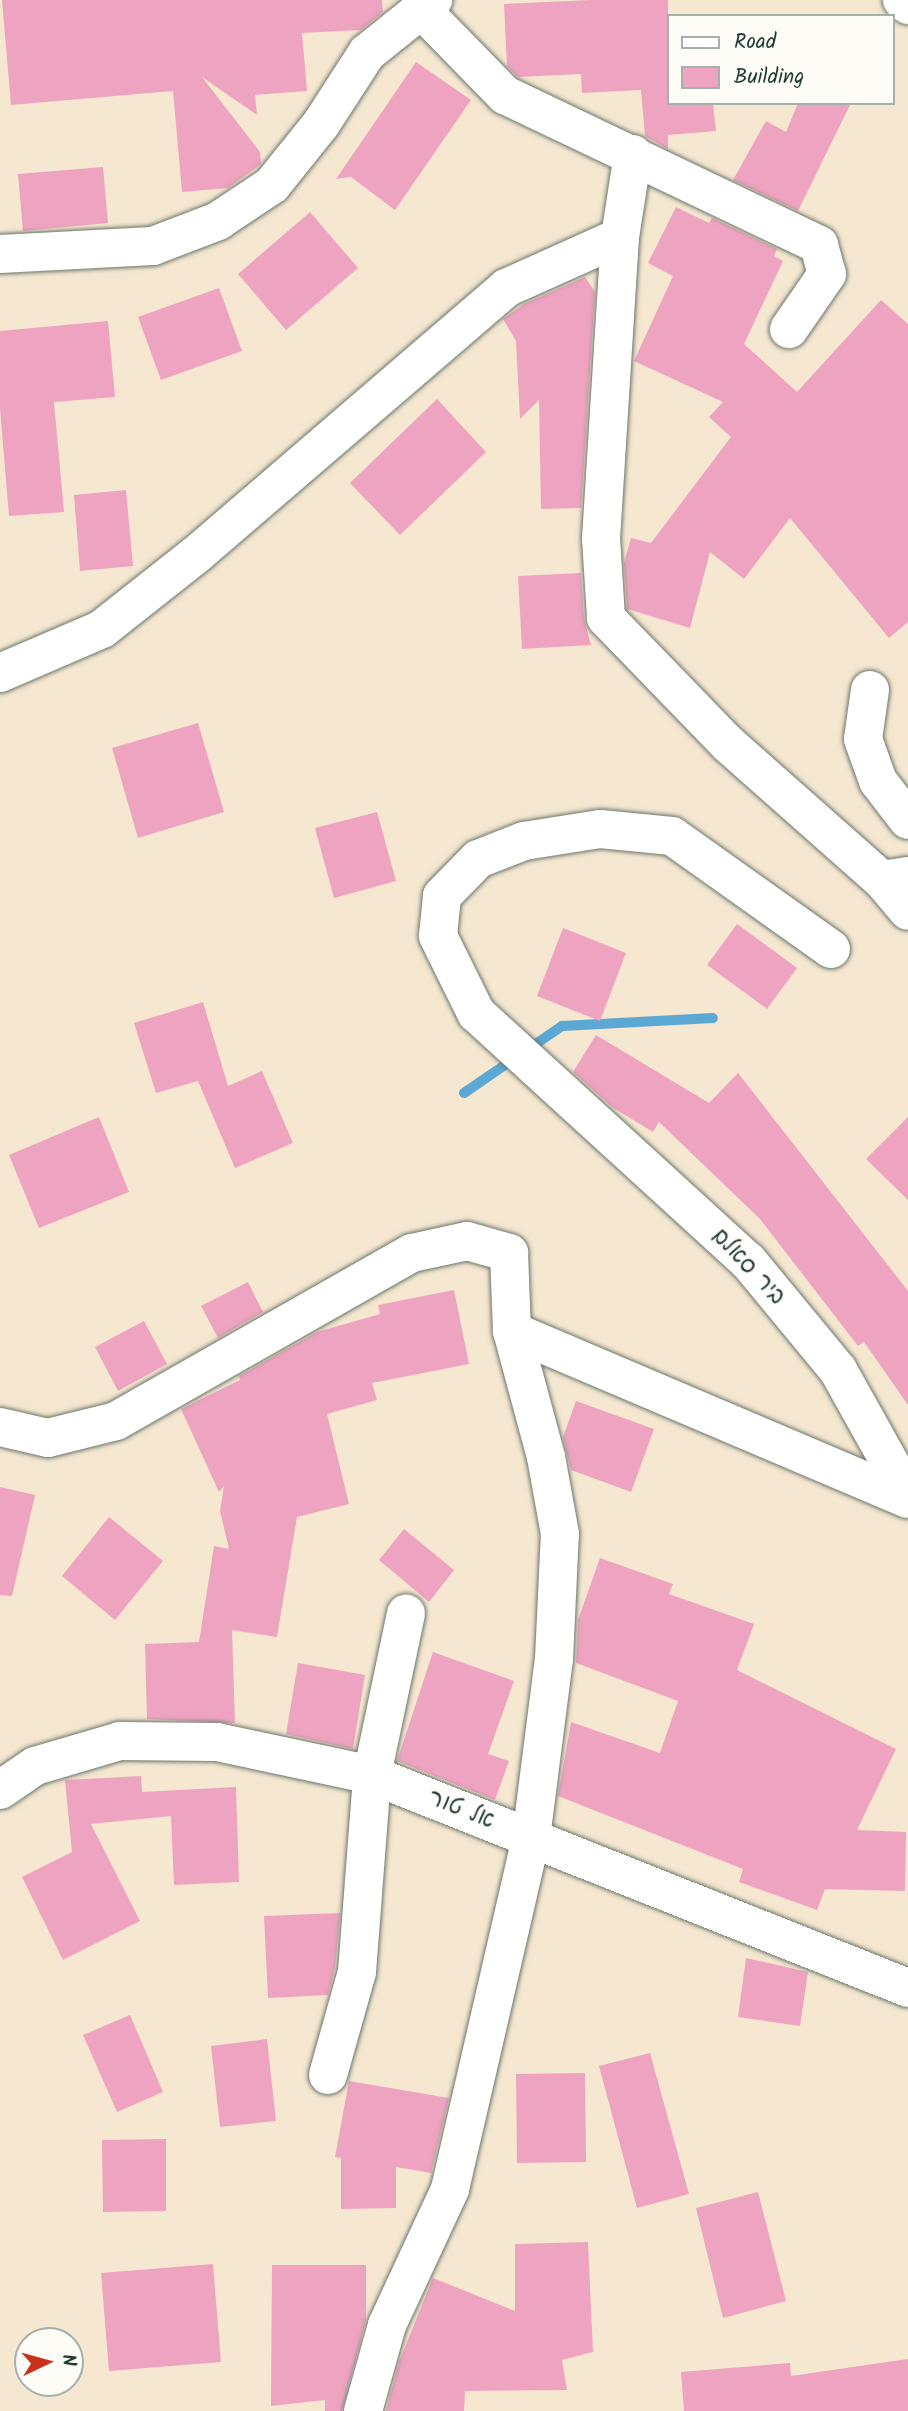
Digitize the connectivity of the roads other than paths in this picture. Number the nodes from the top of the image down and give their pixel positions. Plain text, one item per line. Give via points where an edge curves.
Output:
1 (902, 0) edge
2 (426, 4) edge
3 (908, 5) edge
4 (633, 154) junction
5 (620, 237) junction
6 (0, 254) edge
7 (789, 329) dead end
8 (0, 673) edge
9 (870, 690) dead end
10 (908, 820) edge
11 (895, 878) edge
12 (908, 911) edge
13 (831, 950) dead end
14 (512, 1331) junction
15 (0, 1427) edge
16 (908, 1497) edge
17 (405, 1614) dead end
18 (372, 1774) junction
19 (0, 1790) edge
20 (531, 1838) junction
21 (908, 1988) edge
22 (328, 2076) dead end
23 (363, 2411) edge

1 - 3 street
2 - 4 street via 505,95
2 - 6 street via 367,53 321,124 272,185 218,221 153,246
4 - 5 street
4 - 7 street via 819,245 827,274
5 - 8 street via 506,288 197,554 102,629
5 - 11 street via 601,538 606,618 727,743
9 - 10 street via 863,739 878,781
11 - 12 street
13 - 16 street, ביר סאלם via 672,836 600,829 524,841 478,859 442,896 438,936 476,1013 748,1261 838,1370
14 - 15 street via 509,1253 467,1241 412,1253 116,1421 48,1438
14 - 16 street
14 - 20 street via 561,1534 554,1659
17 - 18 street
18 - 19 street, אל טור via 217,1741 120,1741 35,1766
18 - 20 street, אל טור
18 - 22 street via 357,1972
20 - 21 street, אל טור
20 - 23 street via 450,2189 387,2326

